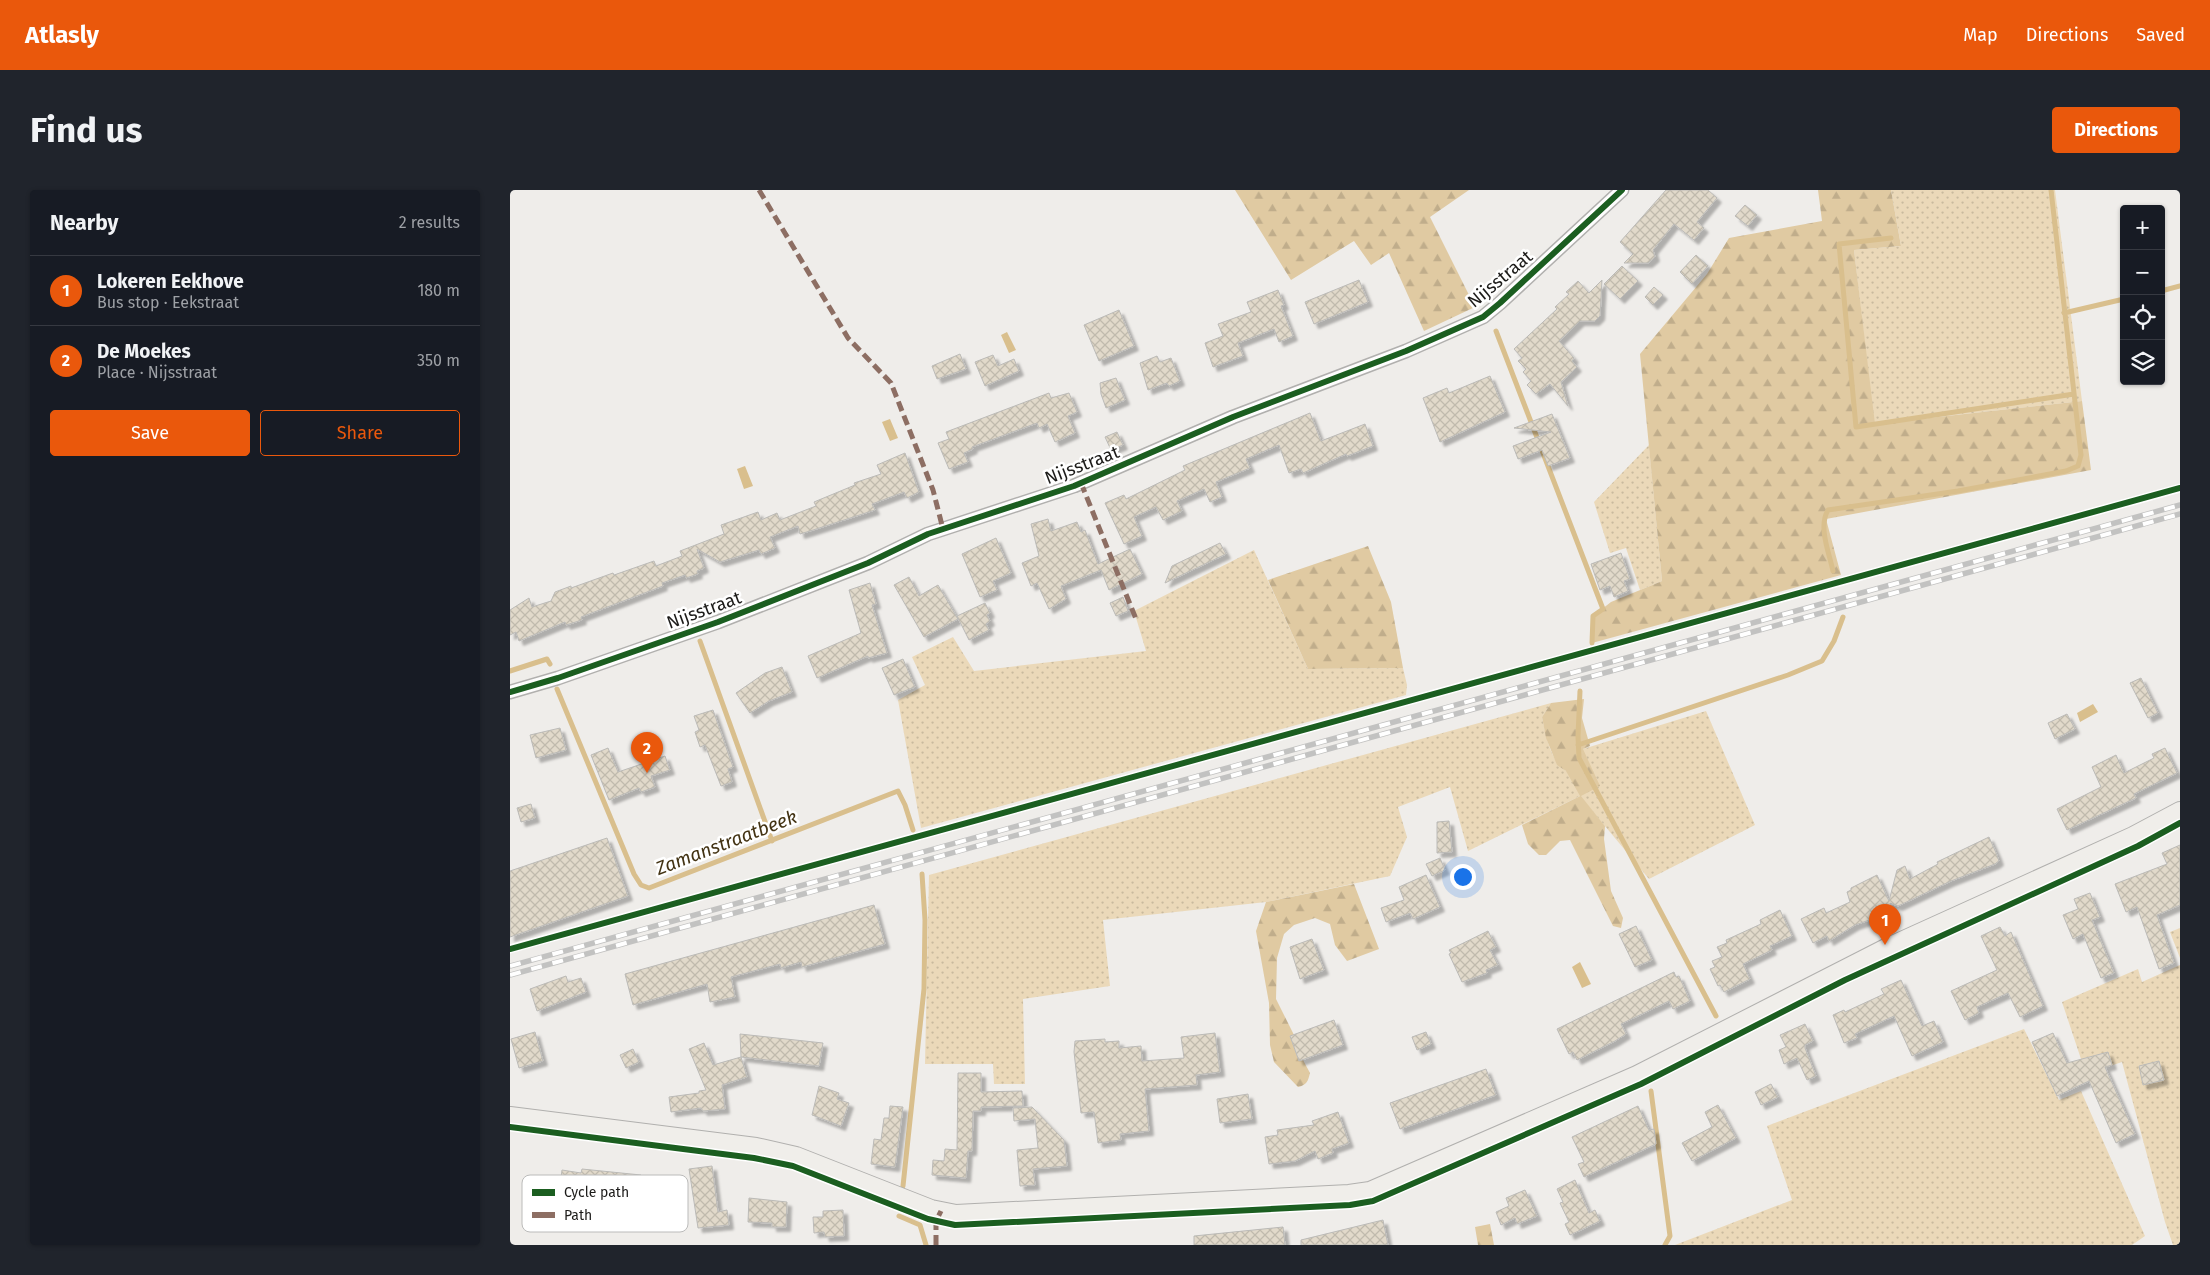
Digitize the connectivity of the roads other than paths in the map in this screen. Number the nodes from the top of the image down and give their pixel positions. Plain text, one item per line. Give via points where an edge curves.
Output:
1 (1622, 190) edge
2 (510, 692) edge
3 (2180, 811) edge
4 (510, 1116) edge

1 - 2 street, Nijsstraat via 1500,303 1466,325 1233,417 1074,486 928,534 868,563 718,622
3 - 4 street via 2133,836 1840,970 1637,1075 1370,1191 956,1214 931,1209 796,1156 764,1149

